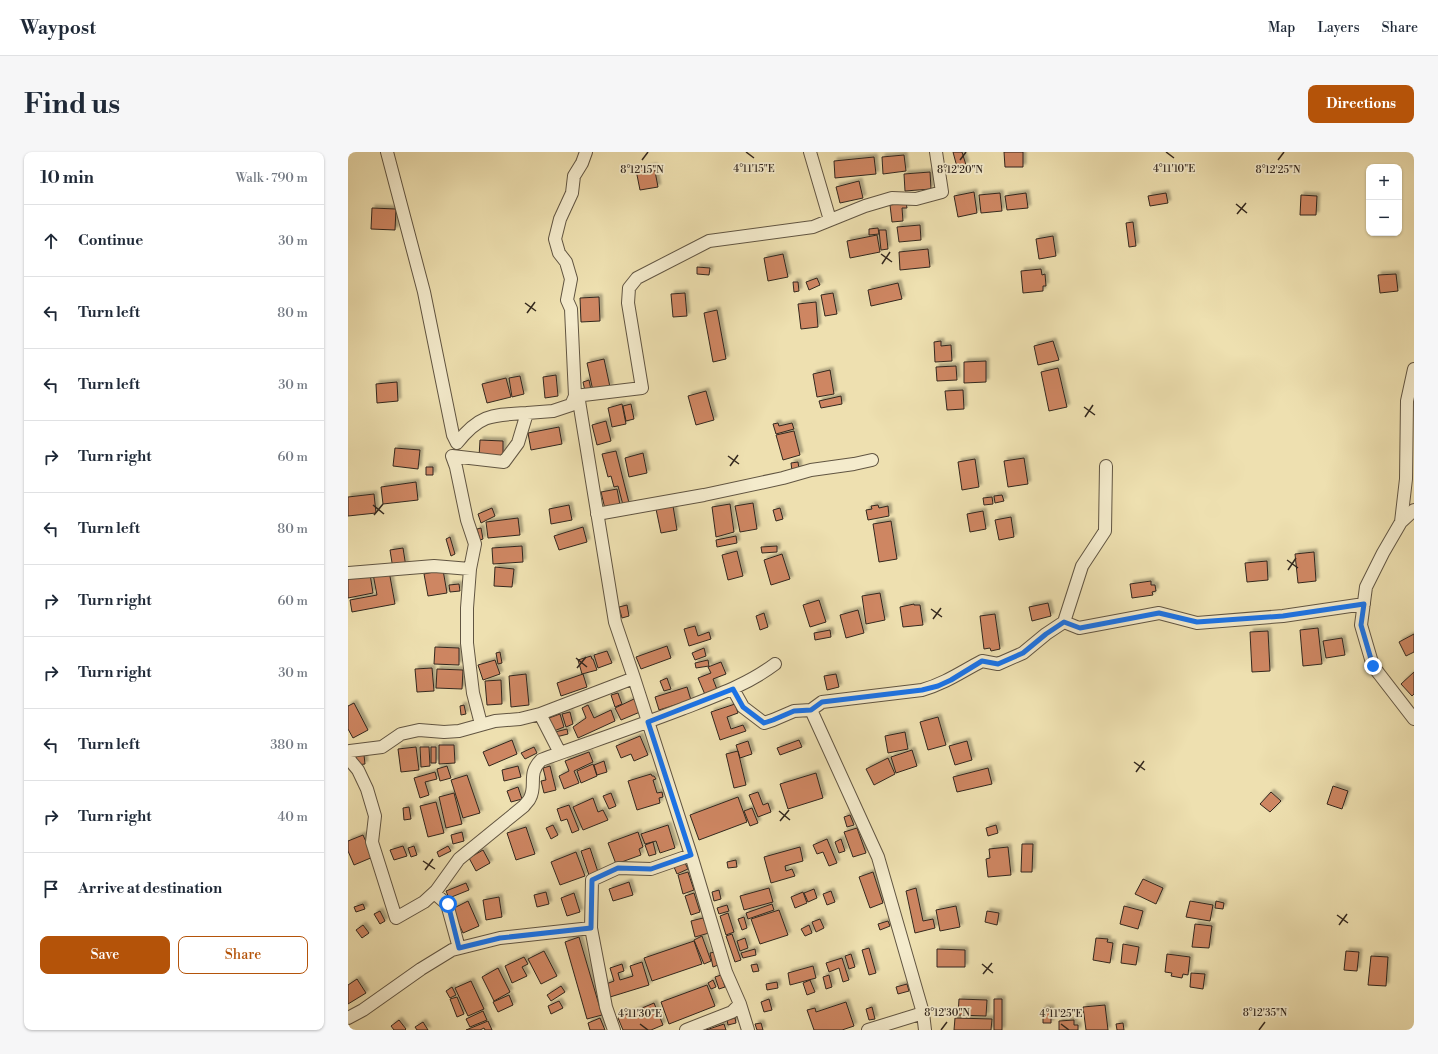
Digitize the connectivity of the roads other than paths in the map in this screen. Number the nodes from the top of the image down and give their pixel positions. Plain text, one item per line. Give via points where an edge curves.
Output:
1 (387, 152) edge
2 (586, 152) edge
3 (810, 152) edge
4 (936, 152) edge
5 (830, 220) junction
6 (1414, 369) edge
7 (575, 396) junction
8 (527, 413) junction
9 (872, 460) dead end
10 (1106, 466) dead end
11 (1414, 510) edge
12 (597, 514) junction
13 (1402, 522) junction
14 (470, 569) junction
15 (348, 573) edge
16 (1364, 604) junction
17 (1064, 622) junction
18 (775, 664) dead end
19 (634, 678) junction
20 (733, 689) junction
21 (811, 710) junction
22 (540, 714) junction
23 (1414, 718) edge
24 (648, 722) junction
25 (481, 724) junction
26 (560, 753) junction
27 (349, 754) edge
28 (691, 855) junction
29 (434, 893) junction
30 (591, 928) junction
31 (459, 948) junction
32 (740, 1004) junction
33 (923, 1013) junction
34 (348, 1018) edge
35 (614, 1030) edge
36 (686, 1030) edge
37 (748, 1030) edge
38 (868, 1030) edge
39 (925, 1030) edge

1 - 8 street via 424,292 453,435 457,443 476,422 495,415
2 - 7 street via 574,176 572,193 560,219 555,239 571,279 567,300 571,309
3 - 5 street
4 - 5 street via 942,192 916,199 892,198
5 - 7 street via 813,227 709,241 637,278 630,288 628,303 642,388
6 - 13 street via 1407,401 1406,479
7 - 8 street via 570,404 554,411
7 - 12 street via 579,401
8 - 14 street via 518,442 504,462 452,456 475,544
9 - 12 street
10 - 17 street via 1105,531 1082,566
11 - 13 street
12 - 19 street via 615,622
13 - 16 street via 1366,587
14 - 15 street via 434,566
14 - 25 street via 466,608 467,643 473,693
16 - 17 street via 1283,616 1197,622 1159,613 1080,628
16 - 23 street via 1361,625 1373,666
17 - 21 street via 1023,653 998,664 982,661 938,686 899,694 822,702
18 - 20 street
19 - 22 street
19 - 24 street
20 - 21 street via 743,707 764,723 794,711
20 - 24 street
21 - 33 street via 878,857
22 - 25 street
22 - 26 street
24 - 26 street
24 - 28 street
25 - 27 street via 458,731 419,730 401,734 382,747
26 - 29 street via 537,764 533,772 530,799 459,859
27 - 29 street via 367,789 375,816 372,842 396,918 424,902
28 - 30 street via 651,869 618,868 592,880
28 - 32 street via 726,972
29 - 31 street via 448,904
30 - 31 street via 500,938
30 - 35 street via 606,1007
31 - 34 street via 421,969
32 - 36 street via 732,1012
32 - 37 street
33 - 38 street
33 - 39 street

